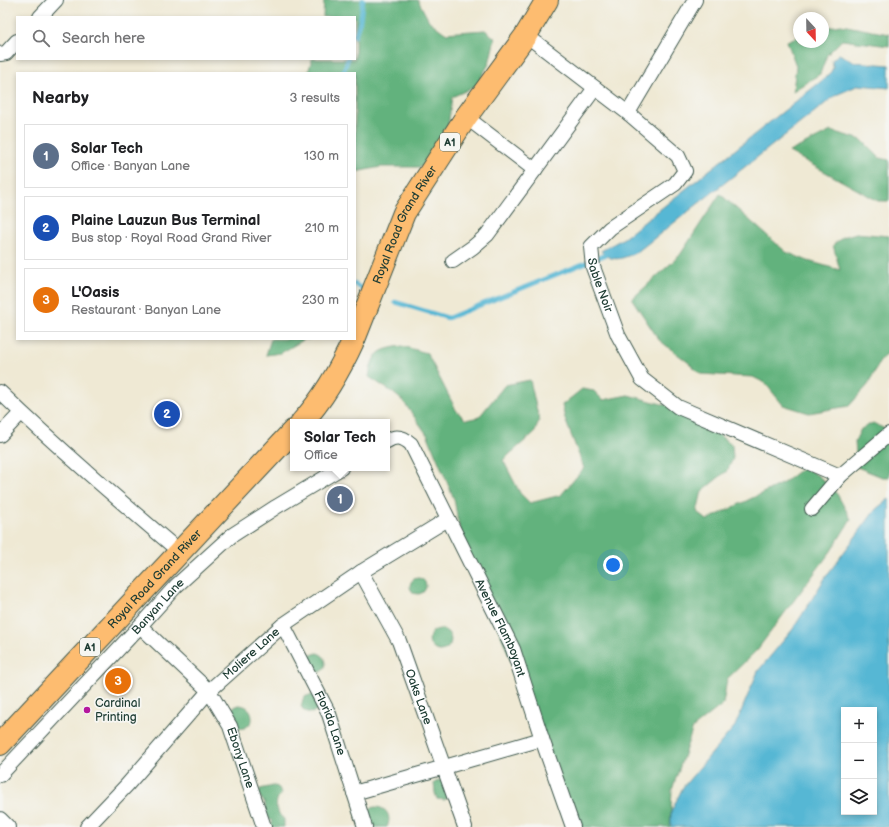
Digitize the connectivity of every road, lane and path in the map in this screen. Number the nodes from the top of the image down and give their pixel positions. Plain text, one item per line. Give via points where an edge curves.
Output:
1 (56, 0) edge
2 (547, 0) edge
3 (695, 0) edge
4 (41, 16) edge
5 (526, 35) junction
6 (16, 42) edge
7 (0, 54) edge
8 (595, 88) junction
9 (628, 113) junction
10 (466, 117) junction
11 (535, 170) junction
12 (453, 261) dead end
13 (356, 335) edge
14 (354, 340) edge
15 (0, 392) edge
16 (22, 412) junction
17 (305, 419) edge
18 (889, 434) edge
19 (0, 435) edge
20 (290, 435) edge
21 (390, 440) edge
22 (336, 471) edge
23 (840, 476) junction
24 (812, 509) dead end
25 (448, 518) junction
26 (180, 552) junction
27 (361, 572) junction
28 (283, 625) junction
29 (140, 626) junction
30 (210, 691) junction
31 (542, 739) junction
32 (0, 744) edge
33 (444, 768) junction
34 (0, 775) edge
35 (354, 793) junction
36 (0, 819) edge
37 (8, 827) edge
38 (87, 827) edge
39 (264, 827) edge
40 (365, 827) edge
41 (465, 827) edge
42 (573, 827) edge

1 - 4 street
2 - 5 main road, Royal Road Grand River / A1
3 - 9 street
5 - 8 street, Sable Noir
5 - 10 main road, Royal Road Grand River / A1
6 - 7 street via 6,53
8 - 9 street, Sable Noir
8 - 11 street
9 - 23 street, Sable Noir via 678,156 685,171 675,184 610,228 591,247 593,267 618,335 642,379 678,407
10 - 11 street
10 - 13 main road, Royal Road Grand River / A1 via 404,213
11 - 12 street via 487,235
14 - 17 main road, Royal Road Grand River / A1 via 340,369
15 - 16 street
16 - 19 street
16 - 26 street
18 - 23 street
20 - 26 main road, Royal Road Grand River / A1
21 - 25 street, Avenue Flamboyant via 404,438 411,444
22 - 29 street, Banyan Lane via 231,536 176,586
23 - 24 street
25 - 27 street, Moliere Lane
25 - 31 street, Avenue Flamboyant via 513,649
26 - 32 main road, Royal Road Grand River / A1
27 - 28 street, Moliere Lane
27 - 33 street, Oaks Lane via 399,641
28 - 30 street, Moliere Lane
28 - 35 street, Florida Lane via 329,714
29 - 30 street, Ebony Lane
29 - 34 street, Banyan Lane
30 - 38 street, Moliere Lane
30 - 39 street, Ebony Lane via 230,726
31 - 33 street
31 - 42 street, Avenue Flamboyant
33 - 35 street
33 - 41 street, Oaks Lane
35 - 40 street, Florida Lane
36 - 37 street

